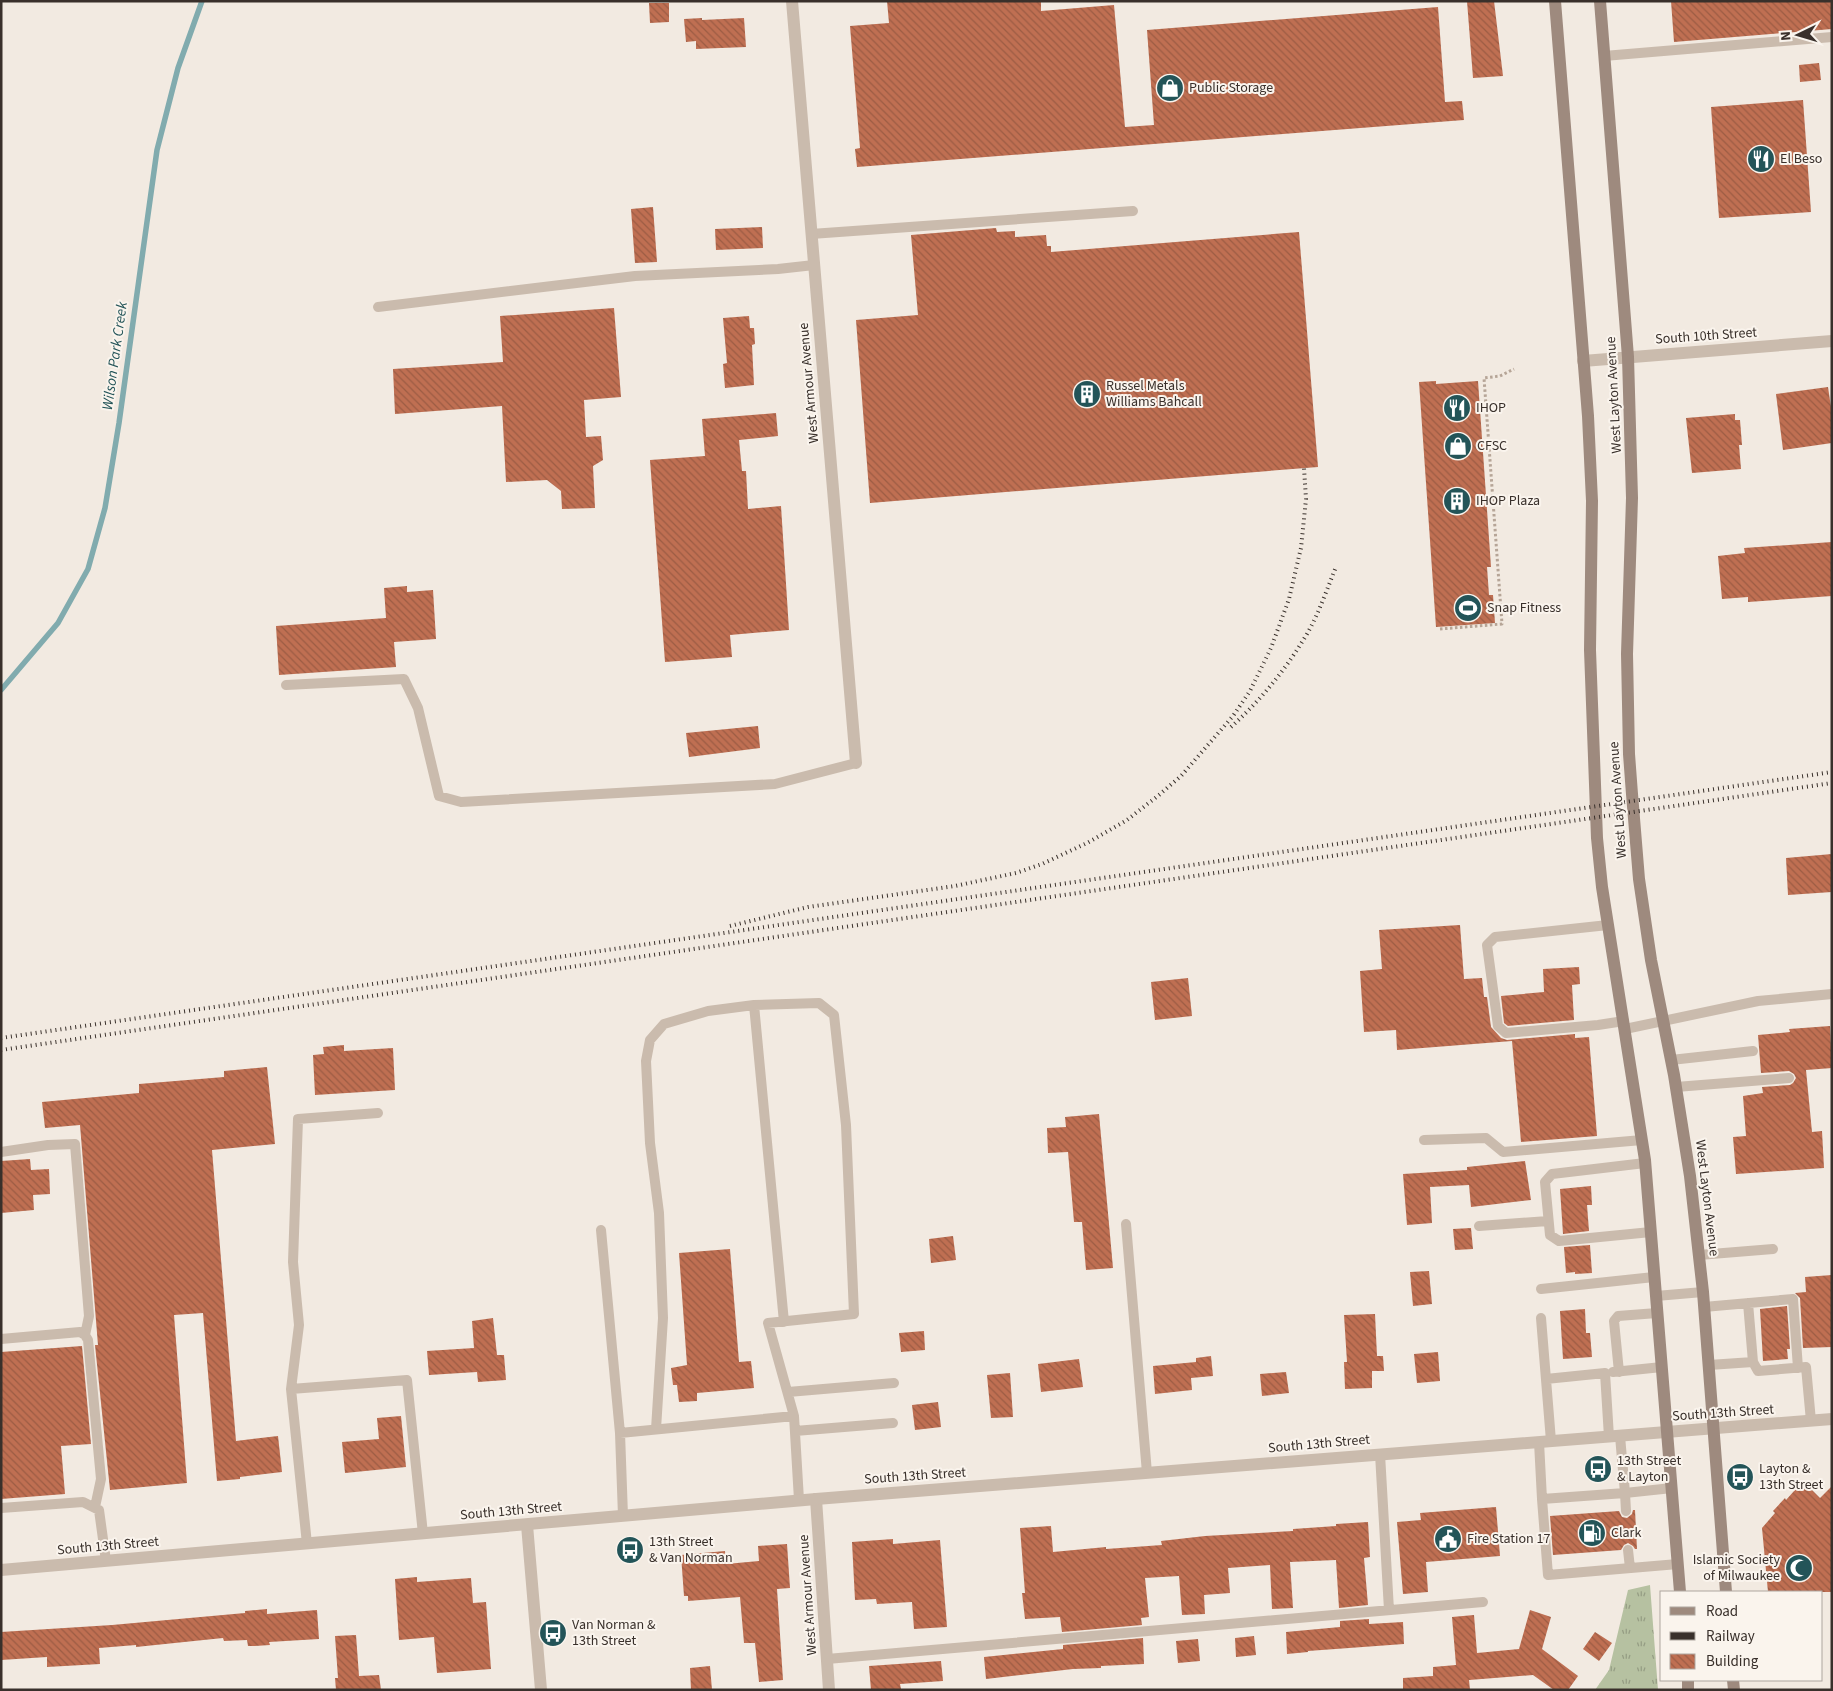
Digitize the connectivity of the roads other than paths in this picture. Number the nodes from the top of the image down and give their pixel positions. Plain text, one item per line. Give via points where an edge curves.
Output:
1 (792, 1) edge
2 (1554, 1) edge
3 (1600, 1) edge
4 (1832, 37) edge
5 (1604, 56) junction
6 (1133, 211) dead end
7 (811, 234) junction
8 (814, 265) junction
9 (378, 307) dead end
10 (1832, 341) edge
11 (1628, 357) junction
12 (1583, 361) junction
13 (286, 685) dead end
14 (856, 763) joint
15 (1608, 925) junction
16 (1832, 994) edge
17 (754, 1005) junction
18 (1663, 1021) junction
19 (1624, 1025) junction
20 (1753, 1051) dead end
21 (1671, 1060) junction
22 (1788, 1078) dead end
23 (1676, 1087) junction
24 (378, 1113) dead end
25 (1424, 1140) dead end
26 (1642, 1140) junction
27 (1, 1152) edge
28 (1645, 1163) junction
29 (1548, 1221) junction
30 (1126, 1224) dead end
31 (1478, 1226) dead end
32 (601, 1230) dead end
33 (1651, 1232) junction
34 (1772, 1249) dead end
35 (1699, 1255) junction
36 (1654, 1278) junction
37 (1542, 1289) dead end
38 (1703, 1292) junction
39 (1656, 1296) junction
40 (1748, 1303) junction
41 (1704, 1306) junction
42 (1657, 1312) junction
43 (1541, 1318) dead end
44 (784, 1322) junction
45 (86, 1335) junction
46 (1, 1339) edge
47 (1753, 1362) junction
48 (1709, 1365) junction
49 (1662, 1367) junction
50 (1798, 1368) junction
51 (1619, 1372) junction
52 (1605, 1373) junction
53 (1546, 1379) junction
54 (894, 1383) dead end
55 (292, 1389) junction
56 (788, 1392) junction
57 (794, 1416) junction
58 (1832, 1419) edge
59 (1811, 1421) junction
60 (893, 1423) dead end
61 (656, 1429) junction
62 (1714, 1429) junction
63 (795, 1431) junction
64 (1668, 1432) junction
65 (620, 1433) junction
66 (1615, 1436) junction
67 (1545, 1442) junction
68 (1380, 1454) junction
69 (1147, 1473) junction
70 (1672, 1488) junction
71 (1625, 1493) junction
72 (816, 1499) junction
73 (1542, 1499) junction
74 (799, 1500) junction
75 (95, 1507) junction
76 (1, 1508) edge
77 (1626, 1511) dead end
78 (623, 1516) junction
79 (527, 1525) junction
80 (423, 1534) junction
81 (307, 1544) junction
82 (1628, 1550) dead end
83 (106, 1561) junction
84 (1678, 1564) junction
85 (1630, 1568) junction
86 (1, 1570) edge
87 (1680, 1591) edge
88 (1726, 1591) edge
89 (1483, 1602) dead end
90 (1389, 1610) junction
91 (827, 1659) junction
92 (540, 1690) edge
93 (829, 1690) edge

1 - 7 street, West Armour Avenue
2 - 12 main road, West Layton Avenue
3 - 5 main road, West Layton Avenue
4 - 5 lane
5 - 11 main road, West Layton Avenue
6 - 7 lane
7 - 8 street, West Armour Avenue
8 - 9 lane via 635,276
8 - 14 street, West Armour Avenue
10 - 11 street, South 10th Street
11 - 12 street, South 10th Street
11 - 18 main road, West Layton Avenue via 1632,498 1627,654 1629,754 1640,878
12 - 15 main road, West Layton Avenue via 1592,501 1590,650 1594,795 1596,838
13 - 14 lane via 404,679 418,708 439,796 461,802 774,784
15 - 19 main road, West Layton Avenue
15 - 19 lane via 1494,937 1488,945 1498,1026 1506,1033
16 - 18 lane via 1758,1001
17 - 44 lane
17 - 44 lane via 819,1003 834,1015 846,1125 854,1314
17 - 61 lane via 708,1011 664,1024 650,1040 646,1061 650,1144 659,1213 663,1318
18 - 19 lane
18 - 21 main road, West Layton Avenue
19 - 26 main road, West Layton Avenue
20 - 21 lane
21 - 23 main road, West Layton Avenue
22 - 23 lane
23 - 35 main road, West Layton Avenue
24 - 55 lane via 298,1119 293,1262 298,1325
25 - 26 lane via 1486,1138 1503,1152
26 - 28 main road, West Layton Avenue
27 - 45 lane via 75,1144 89,1316
28 - 29 lane via 1552,1174 1545,1182
28 - 33 main road, West Layton Avenue
29 - 31 lane
29 - 33 lane via 1550,1234 1559,1240
30 - 69 lane
32 - 65 lane
33 - 36 main road, West Layton Avenue
34 - 35 lane
35 - 38 main road, West Layton Avenue
36 - 37 lane
36 - 39 main road, West Layton Avenue
38 - 39 lane
38 - 41 main road, West Layton Avenue
39 - 42 main road, West Layton Avenue
40 - 41 lane
40 - 47 lane
40 - 50 lane via 1793,1300
41 - 48 main road, West Layton Avenue
42 - 49 main road, West Layton Avenue
42 - 51 lane via 1618,1316 1614,1321
43 - 53 lane
44 - 56 lane via 768,1323
45 - 46 lane via 80,1332
45 - 75 lane via 101,1479
47 - 48 lane
47 - 50 lane via 1758,1371
48 - 62 main road, West Layton Avenue
49 - 51 lane
49 - 64 main road, West Layton Avenue
50 - 59 lane via 1806,1367
51 - 52 lane
52 - 53 lane
52 - 66 lane
53 - 67 lane
54 - 56 lane
55 - 80 lane via 406,1380
55 - 81 lane
56 - 57 lane
57 - 61 lane
57 - 63 lane
58 - 59 street, South 13th Street
59 - 62 street, South 13th Street
60 - 63 lane
61 - 65 lane
62 - 64 street, South 13th Street
62 - 88 main road, West Layton Avenue
63 - 74 lane
64 - 66 street, South 13th Street
64 - 70 main road, West Layton Avenue
65 - 78 lane
66 - 67 street, South 13th Street
66 - 71 lane
67 - 68 street, South 13th Street
67 - 73 lane
68 - 69 street, South 13th Street
68 - 90 lane
69 - 72 street, South 13th Street
70 - 71 lane
70 - 84 main road, West Layton Avenue
71 - 73 lane
71 - 77 lane
72 - 74 street, South 13th Street
72 - 91 street, West Armour Avenue
73 - 85 lane via 1548,1575
74 - 78 street, South 13th Street
75 - 76 lane via 83,1502
75 - 83 lane
78 - 79 street, South 13th Street
79 - 80 street, South 13th Street
79 - 92 street
80 - 81 street, South 13th Street
81 - 83 street, South 13th Street
82 - 85 lane
83 - 86 street, South 13th Street
84 - 85 lane
84 - 87 main road, West Layton Avenue
89 - 90 lane
90 - 91 lane
91 - 93 street, West Armour Avenue

